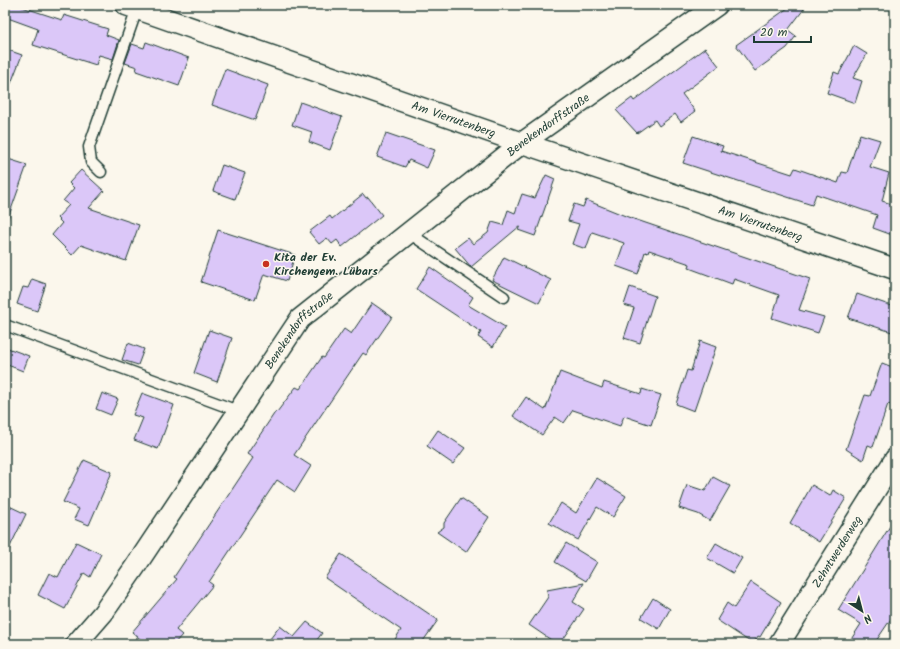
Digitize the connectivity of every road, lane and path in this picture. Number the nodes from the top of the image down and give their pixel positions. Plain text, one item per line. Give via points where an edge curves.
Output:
1 (716, 5) edge
2 (132, 7) edge
3 (522, 143) junction
4 (101, 172) dead end
5 (409, 233) junction
6 (895, 269) edge
7 (504, 297) dead end
8 (5, 325) edge
9 (238, 411) junction
10 (895, 459) edge
11 (76, 644) edge
12 (779, 644) edge

1 - 3 street, Benekendorffstraße
2 - 3 street, Am Vierrutenberg
2 - 4 lane via 89,147 91,162
3 - 5 street, Benekendorffstraße
3 - 6 street, Am Vierrutenberg
5 - 7 lane
5 - 9 street, Benekendorffstraße via 300,319
8 - 9 lane
9 - 11 street, Benekendorffstraße via 135,567 103,613
10 - 12 street, Zehntwerderweg

